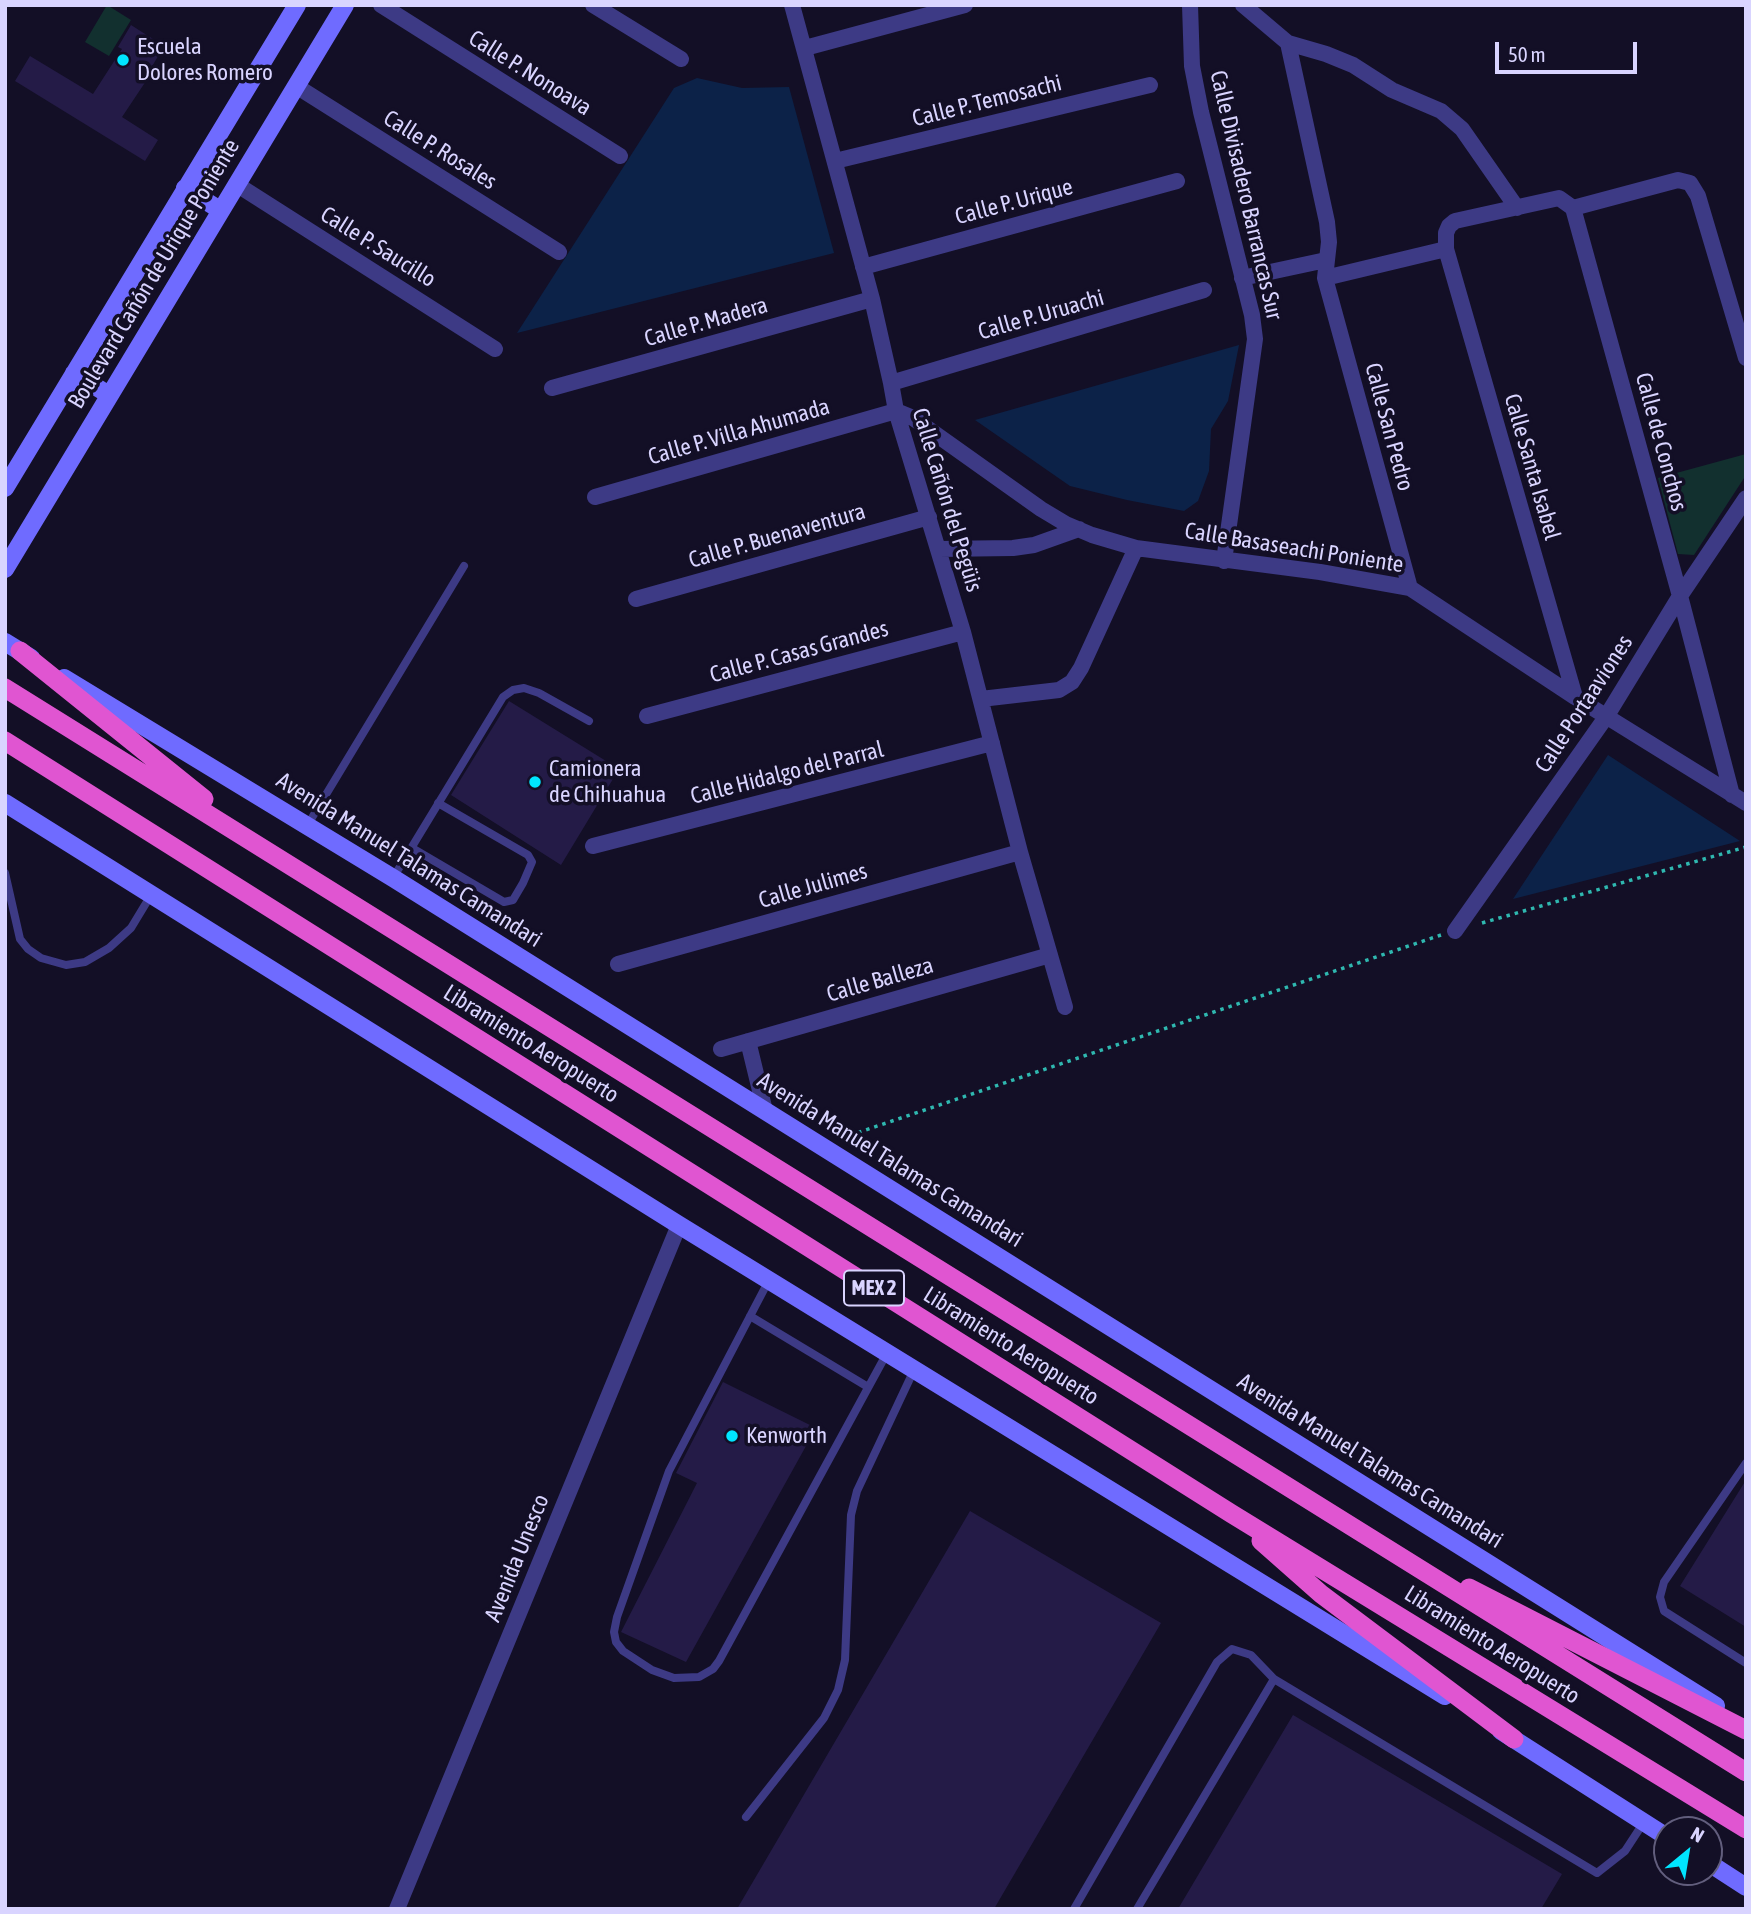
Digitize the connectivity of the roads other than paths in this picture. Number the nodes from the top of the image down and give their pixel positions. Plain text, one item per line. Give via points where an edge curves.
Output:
1 (297, 5) edge
2 (345, 5) edge
3 (381, 5) edge
4 (593, 5) edge
5 (792, 5) edge
6 (965, 5) edge
7 (1190, 5) edge
8 (1243, 5) edge
9 (1288, 43) junction
10 (805, 48) junction
11 (681, 59) dead end
12 (1150, 85) dead end
13 (296, 86) junction
14 (620, 156) dead end
15 (835, 161) junction
16 (1177, 181) dead end
17 (236, 184) junction
18 (185, 188) junction
19 (1517, 208) junction
20 (1573, 208) junction
21 (220, 210) junction
22 (1446, 249) junction
23 (559, 252) dead end
24 (1326, 260) junction
25 (863, 267) junction
26 (1242, 278) junction
27 (1325, 278) junction
28 (1204, 290) dead end
29 (872, 299) junction
30 (495, 349) dead end
31 (1746, 358) edge
32 (74, 373) junction
33 (891, 383) junction
34 (552, 388) dead end
35 (109, 396) junction
36 (896, 411) junction
37 (5, 488) edge
38 (595, 497) dead end
39 (1746, 498) edge
40 (929, 517) junction
41 (1079, 529) junction
42 (1136, 548) junction
43 (939, 549) junction
44 (1224, 561) junction
45 (464, 566) dead end
46 (5, 569) edge
47 (1410, 588) junction
48 (1680, 596) junction
49 (636, 599) dead end
50 (963, 632) junction
51 (13, 646) edge
52 (5, 688) edge
53 (1575, 697) junction
54 (981, 699) junction
55 (647, 716) dead end
56 (1606, 717) junction
57 (589, 720) dead end
58 (5, 741) edge
59 (992, 743) junction
60 (1739, 799) edge
61 (5, 803) edge
62 (438, 803) junction
63 (307, 826) junction
64 (593, 846) dead end
65 (412, 848) junction
66 (271, 852) junction
67 (1020, 852) junction
68 (5, 873) edge
69 (393, 878) junction
70 (151, 895) junction
71 (1455, 931) road end
72 (1050, 955) junction
73 (618, 964) dead end
74 (1065, 1007) dead end
75 (748, 1041) junction
76 (722, 1049) dead end
77 (765, 1111) junction
78 (679, 1225) junction
79 (769, 1280) junction
80 (750, 1316) junction
81 (887, 1353) junction
82 (914, 1370) junction
83 (868, 1387) junction
84 (1746, 1463) edge
85 (1232, 1514) junction
86 (1394, 1553) junction
87 (1746, 1663) edge
88 (1274, 1679) junction
89 (1746, 1727) edge
90 (1514, 1739) junction
91 (1746, 1772) edge
92 (746, 1817) dead end
93 (1644, 1822) junction
94 (1653, 1828) edge
95 (1746, 1829) edge
96 (1723, 1872) edge
97 (1746, 1887) edge
98 (397, 1909) edge
99 (1074, 1909) edge
100 (1137, 1909) edge

1 - 18 main road, Boulevard Cañón de Urique Poniente
2 - 13 main road, Boulevard Cañón de Urique Poniente
3 - 14 street, Calle P. Nonoava
4 - 11 street
5 - 10 street, Calle Cañón del Pegüis
6 - 10 street
7 - 26 street, Calle Divisadero Barrancas Sur via 1192,65
8 - 9 street
9 - 19 street via 1353,65 1392,90 1441,111 1461,128
9 - 24 street, Calle San Pedro via 1327,222
10 - 15 street, Calle Cañón del Pegüis
12 - 15 street, Calle P. Temosachi
13 - 17 main road, Boulevard Cañón de Urique Poniente
13 - 23 street, Calle P. Rosales
15 - 25 street, Calle Cañón del Pegüis
16 - 25 street, Calle P. Urique
17 - 21 main road, Boulevard Cañón de Urique Poniente
17 - 30 street, Calle P. Saucillo
18 - 21 main road
18 - 32 main road, Boulevard Cañón de Urique Poniente
19 - 20 street via 1559,198
19 - 22 street via 1455,221 1446,233
20 - 31 street via 1678,180 1690,183 1697,192
20 - 48 street, Calle de Conchos
21 - 35 main road, Boulevard Cañón de Urique Poniente
22 - 27 street
22 - 53 street, Calle Santa Isabel
24 - 26 street
24 - 27 street, Calle San Pedro
25 - 29 street, Calle Cañón del Pegüis
26 - 44 street, Calle Divisadero Barrancas Sur via 1255,339
27 - 47 street, Calle San Pedro
28 - 33 street, Calle P. Uruachi
29 - 33 street, Calle Cañón del Pegüis
29 - 34 street, Calle P. Madera
32 - 35 main road
32 - 37 main road, Boulevard Cañón de Urique Poniente
33 - 36 street, Calle Cañón del Pegüis
35 - 46 main road, Boulevard Cañón de Urique Poniente
36 - 38 street, Calle P. Villa Ahumada
36 - 40 street, Calle Cañón del Pegüis
36 - 41 street, Calle Basaseachi Poniente via 913,418 1041,509
39 - 48 street, Calle Portaaviones
40 - 43 street, Calle Cañón del Pegüis
40 - 49 street, Calle P. Buenaventura
41 - 42 street, Calle Basaseachi Poniente
41 - 43 street via 1013,548
42 - 44 street, Calle Basaseachi Poniente
42 - 54 street via 1072,682 1059,690
43 - 50 street, Calle Cañón del Pegüis
44 - 47 street, Calle Basaseachi Poniente
45 - 63 lane
47 - 53 street, Calle Basaseachi Poniente
48 - 56 street, Calle Portaaviones
48 - 60 street, Calle de Conchos
50 - 54 street, Calle Cañón del Pegüis
50 - 55 street, Calle P. Casas Grandes
51 - 63 main road, Avenida Manuel Talamas Camandari
51 - 66 highway
52 - 66 highway, Libramiento Aeropuerto / MEX 2
53 - 56 street, Calle Basaseachi Poniente
54 - 59 street, Calle Cañón del Pegüis
56 - 60 street, Calle Basaseachi Poniente
56 - 71 street, Calle Portaaviones
57 - 62 lane via 539,693 513,690 497,705
58 - 85 highway, Libramiento Aeropuerto / MEX 2
59 - 64 street, Calle Hidalgo del Parral
59 - 67 street, Calle Cañón del Pegüis
61 - 70 main road
62 - 65 lane
62 - 65 lane via 528,855 532,862 523,883 513,900 504,902
63 - 69 main road, Avenida Manuel Talamas Camandari
65 - 69 lane
66 - 86 highway, Libramiento Aeropuerto / MEX 2
67 - 72 street, Calle Cañón del Pegüis
67 - 73 street, Calle Julimes
68 - 70 lane via 20,939 41,958 66,965 85,962 109,948 131,928
69 - 77 main road, Avenida Manuel Talamas Camandari
70 - 78 main road
72 - 74 street, Calle Cañón del Pegüis
72 - 75 street, Calle Balleza
75 - 76 street, Calle Balleza
75 - 77 street
77 - 89 main road, Avenida Manuel Talamas Camandari
78 - 79 main road
78 - 98 street, Avenida Unesco
79 - 80 lane
79 - 81 main road
80 - 83 lane
80 - 83 lane via 669,1471 617,1617 616,1642 652,1670 674,1678 699,1677 713,1669
81 - 82 main road
81 - 83 lane
82 - 90 main road
82 - 92 lane via 857,1491 851,1515 845,1660 838,1690 824,1718
84 - 87 lane via 1664,1582 1660,1597 1664,1611
85 - 90 highway via 1321,1594
85 - 95 highway, Libramiento Aeropuerto / MEX 2
86 - 89 highway
86 - 91 highway, Libramiento Aeropuerto / MEX 2
88 - 93 lane via 1597,1873 1625,1851
88 - 99 lane via 1251,1655 1232,1649 1217,1662
88 - 100 lane
90 - 93 main road
93 - 94 main road
96 - 97 main road

